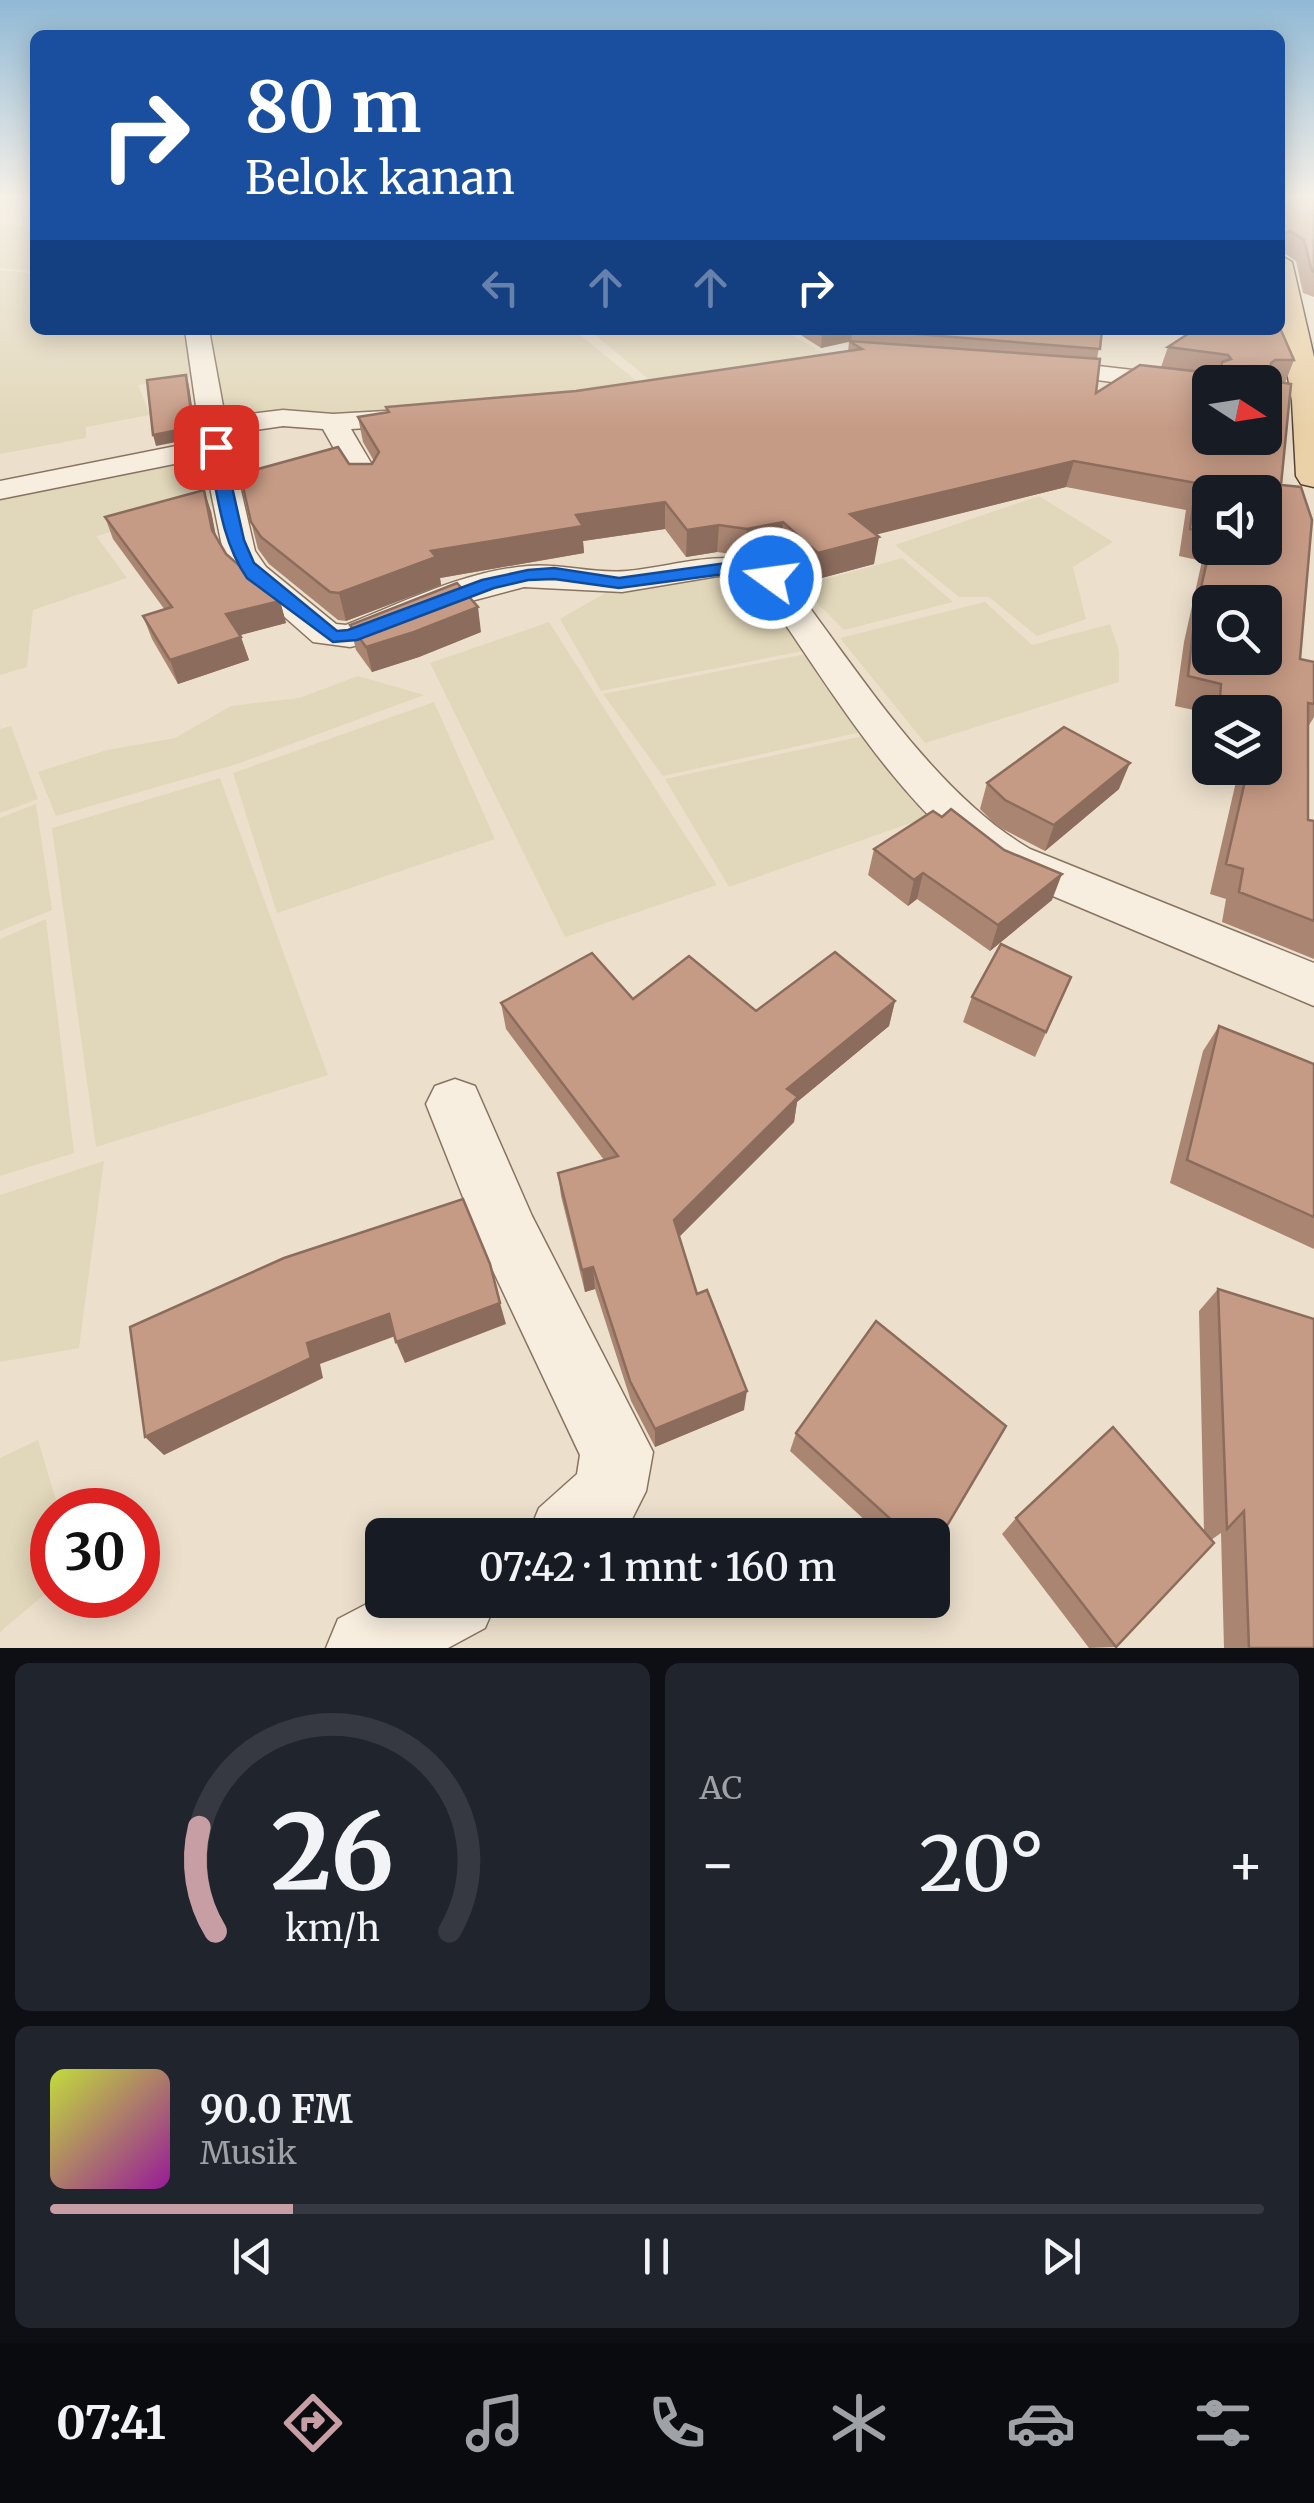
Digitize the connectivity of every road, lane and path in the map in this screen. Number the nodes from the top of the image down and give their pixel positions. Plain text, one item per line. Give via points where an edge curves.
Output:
1 (1285, 310) edge
2 (198, 335) edge
3 (1017, 365) edge
4 (1192, 385) edge
5 (450, 414) edge
6 (333, 422) junction
7 (215, 437) junction
8 (1314, 476) edge
9 (366, 480) edge
10 (0, 490) edge
11 (1314, 985) edge
12 (455, 1104) dead end
13 (590, 1518) edge
14 (423, 1618) edge
15 (367, 1648) edge

1 - 8 main road via 1294,399
2 - 7 street
3 - 4 street
5 - 6 street
6 - 7 street via 294,418
6 - 9 street
7 - 10 street
7 - 11 street via 245,564 333,636 350,636 528,575 619,583 724,567 763,572 926,788 979,840 1014,861
12 - 13 street via 510,1238 617,1452 614,1484
14 - 15 street

